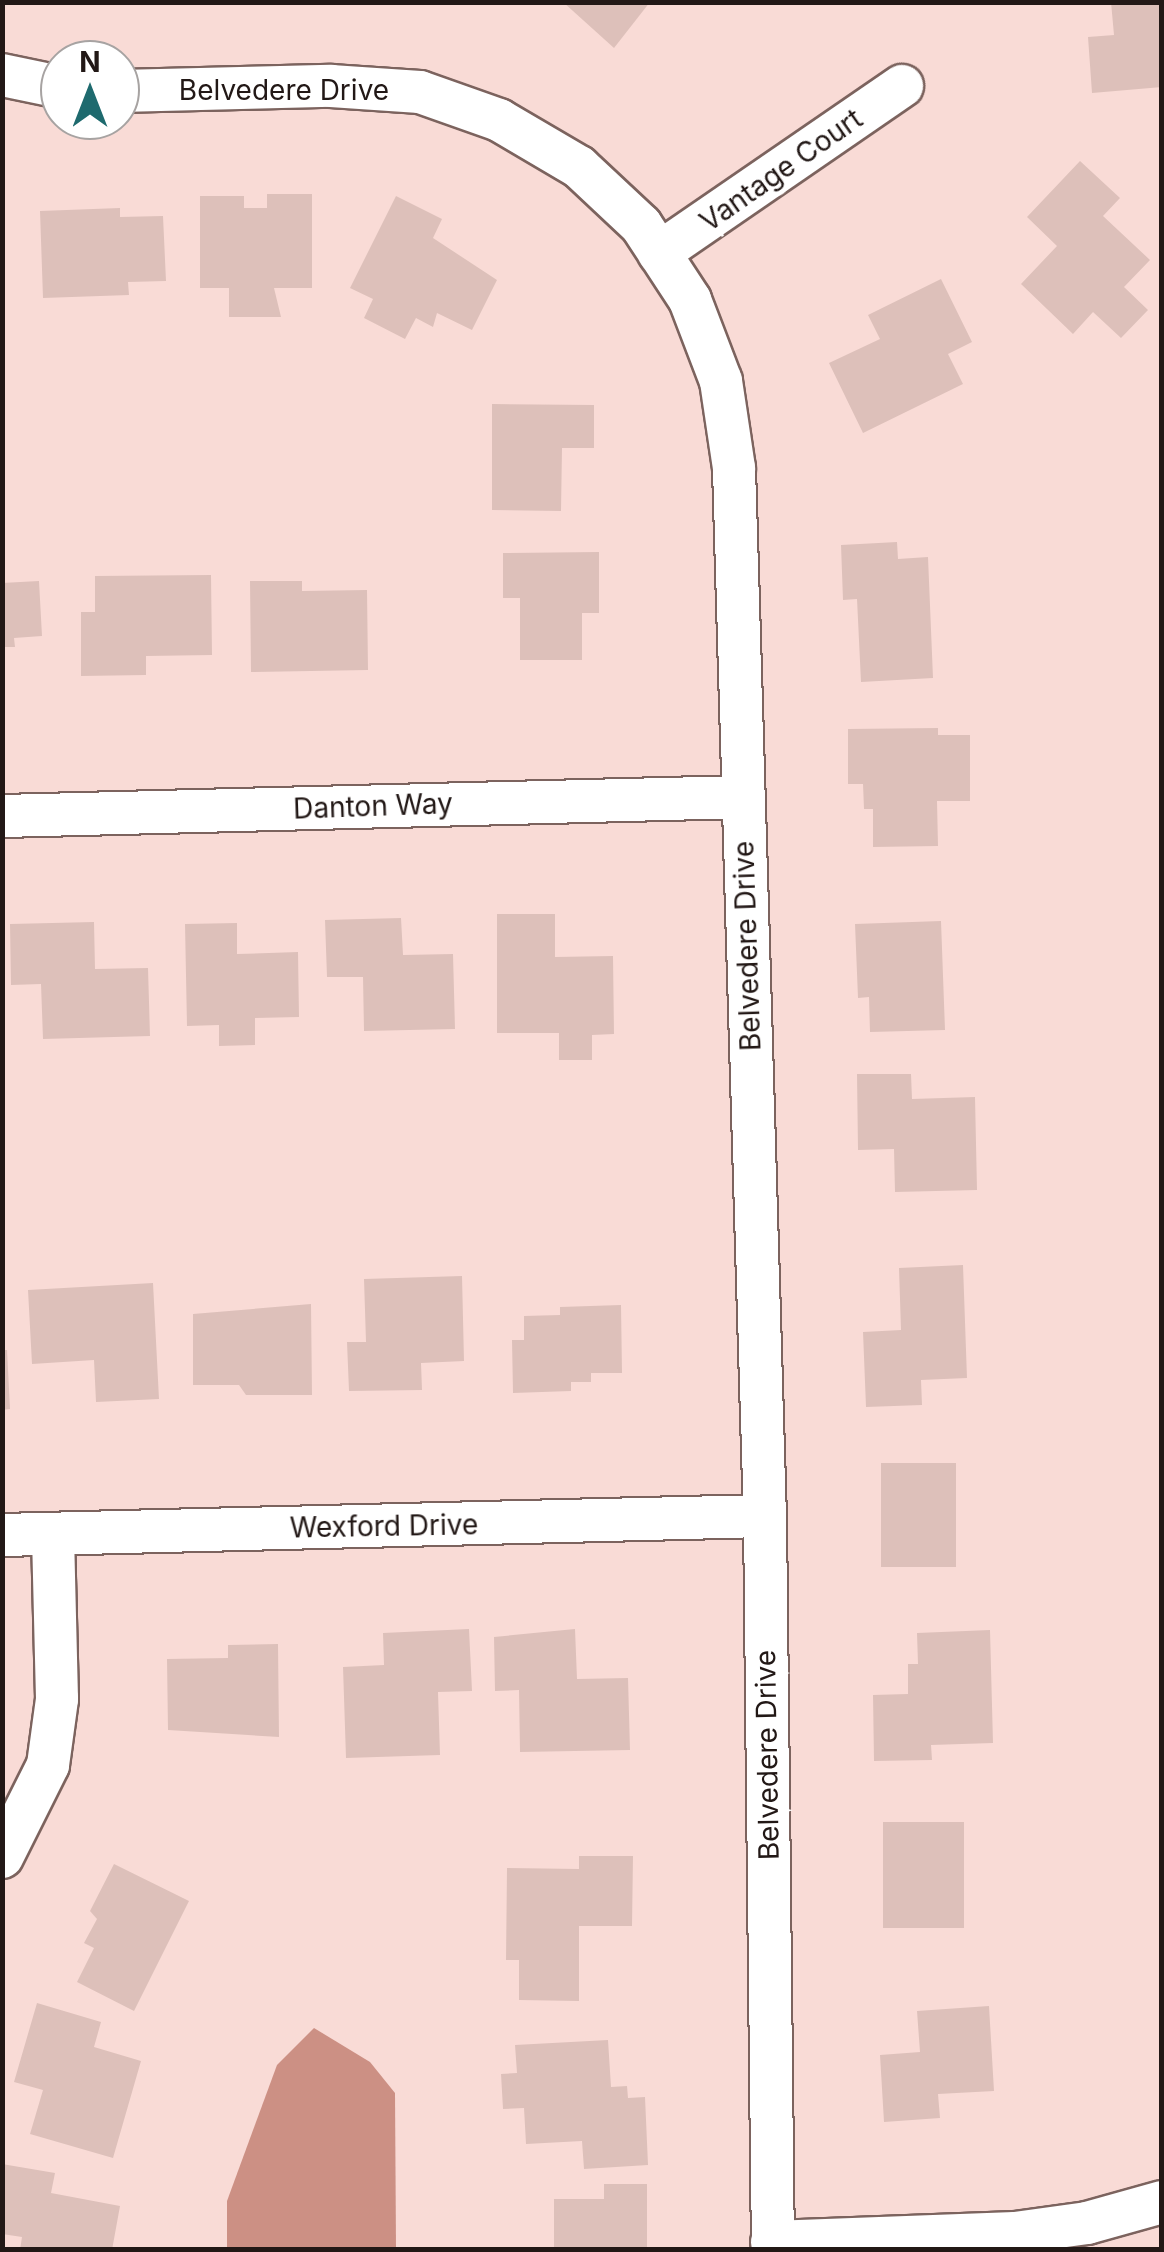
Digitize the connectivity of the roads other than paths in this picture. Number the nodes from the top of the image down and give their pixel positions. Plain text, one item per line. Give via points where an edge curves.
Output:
1 (2, 75) edge
2 (40, 83) edge
3 (902, 86) dead end
4 (140, 91) edge
5 (660, 253) junction
6 (743, 797) junction
7 (2, 816) edge
8 (765, 1516) junction
9 (53, 1534) junction
10 (2, 1535) edge
11 (2, 1857) edge
12 (1162, 2202) edge
13 (773, 2246) edge

1 - 2 street
3 - 5 street, Vantage Court
4 - 5 street, Belvedere Drive via 331,86 420,92 500,120 580,167 642,225
5 - 6 street, Belvedere Drive via 690,300 721,381 734,468
6 - 7 street, Danton Way
6 - 8 street, Belvedere Drive
8 - 9 street, Wexford Drive
8 - 13 street, Belvedere Drive
9 - 10 street, Wexford Drive
9 - 11 street via 57,1700 48,1764
12 - 13 street via 1087,2223 1015,2233

